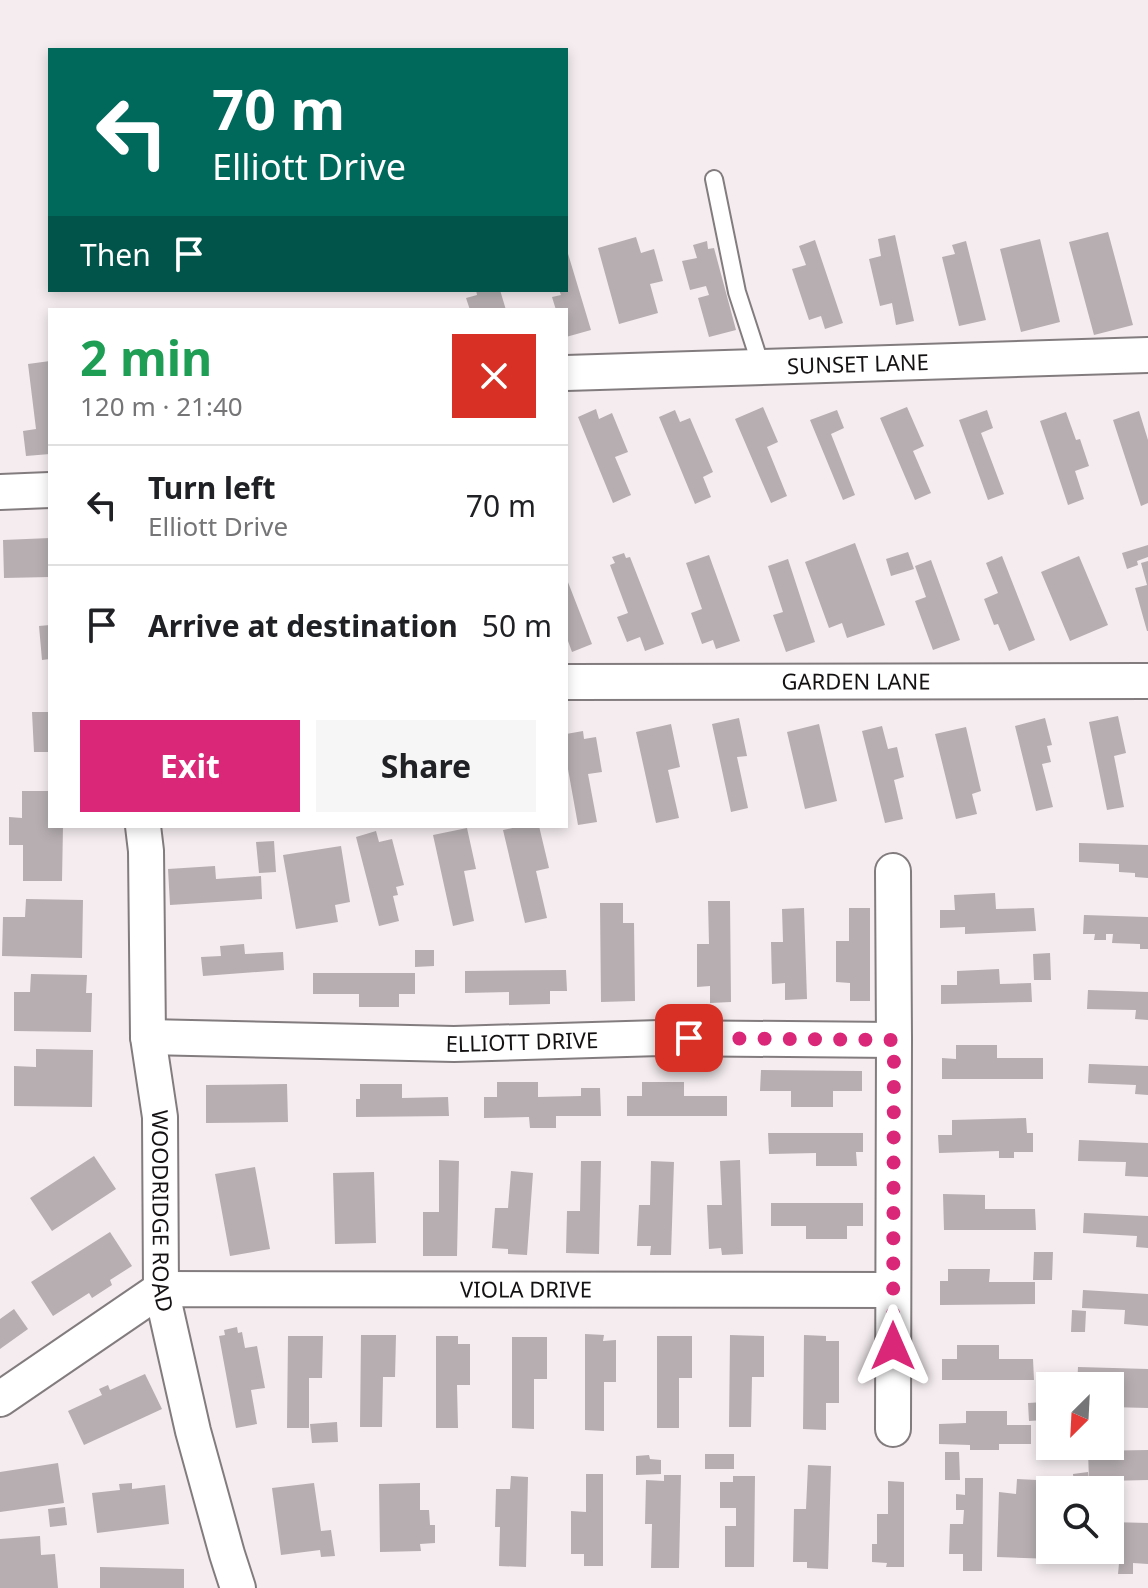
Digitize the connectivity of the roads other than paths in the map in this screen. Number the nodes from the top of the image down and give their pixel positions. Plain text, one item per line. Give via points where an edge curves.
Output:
1 (714, 179) dead end
2 (1148, 355) edge
3 (761, 366) junction
4 (568, 373) edge
5 (48, 490) edge
6 (0, 492) edge
7 (1148, 681) edge
8 (568, 682) edge
9 (143, 828) edge
10 (893, 871) dead end
11 (148, 1037) junction
12 (894, 1040) junction
13 (161, 1289) junction
14 (893, 1290) junction
15 (0, 1399) edge
16 (893, 1429) dead end
17 (238, 1588) edge

1 - 3 lane via 737,292
2 - 3 street, SUNSET LANE
3 - 4 street, SUNSET LANE
5 - 6 street
7 - 8 street, GARDEN LANE
9 - 11 street, WOODRIDGE ROAD
10 - 12 street
11 - 12 street, ELLIOTT DRIVE via 454,1044 660,1038
11 - 13 street, WOODRIDGE ROAD via 160,1117
12 - 14 street
13 - 14 street, VIOLA DRIVE
13 - 15 street
13 - 17 street, WOODRIDGE ROAD via 193,1431
14 - 16 street

